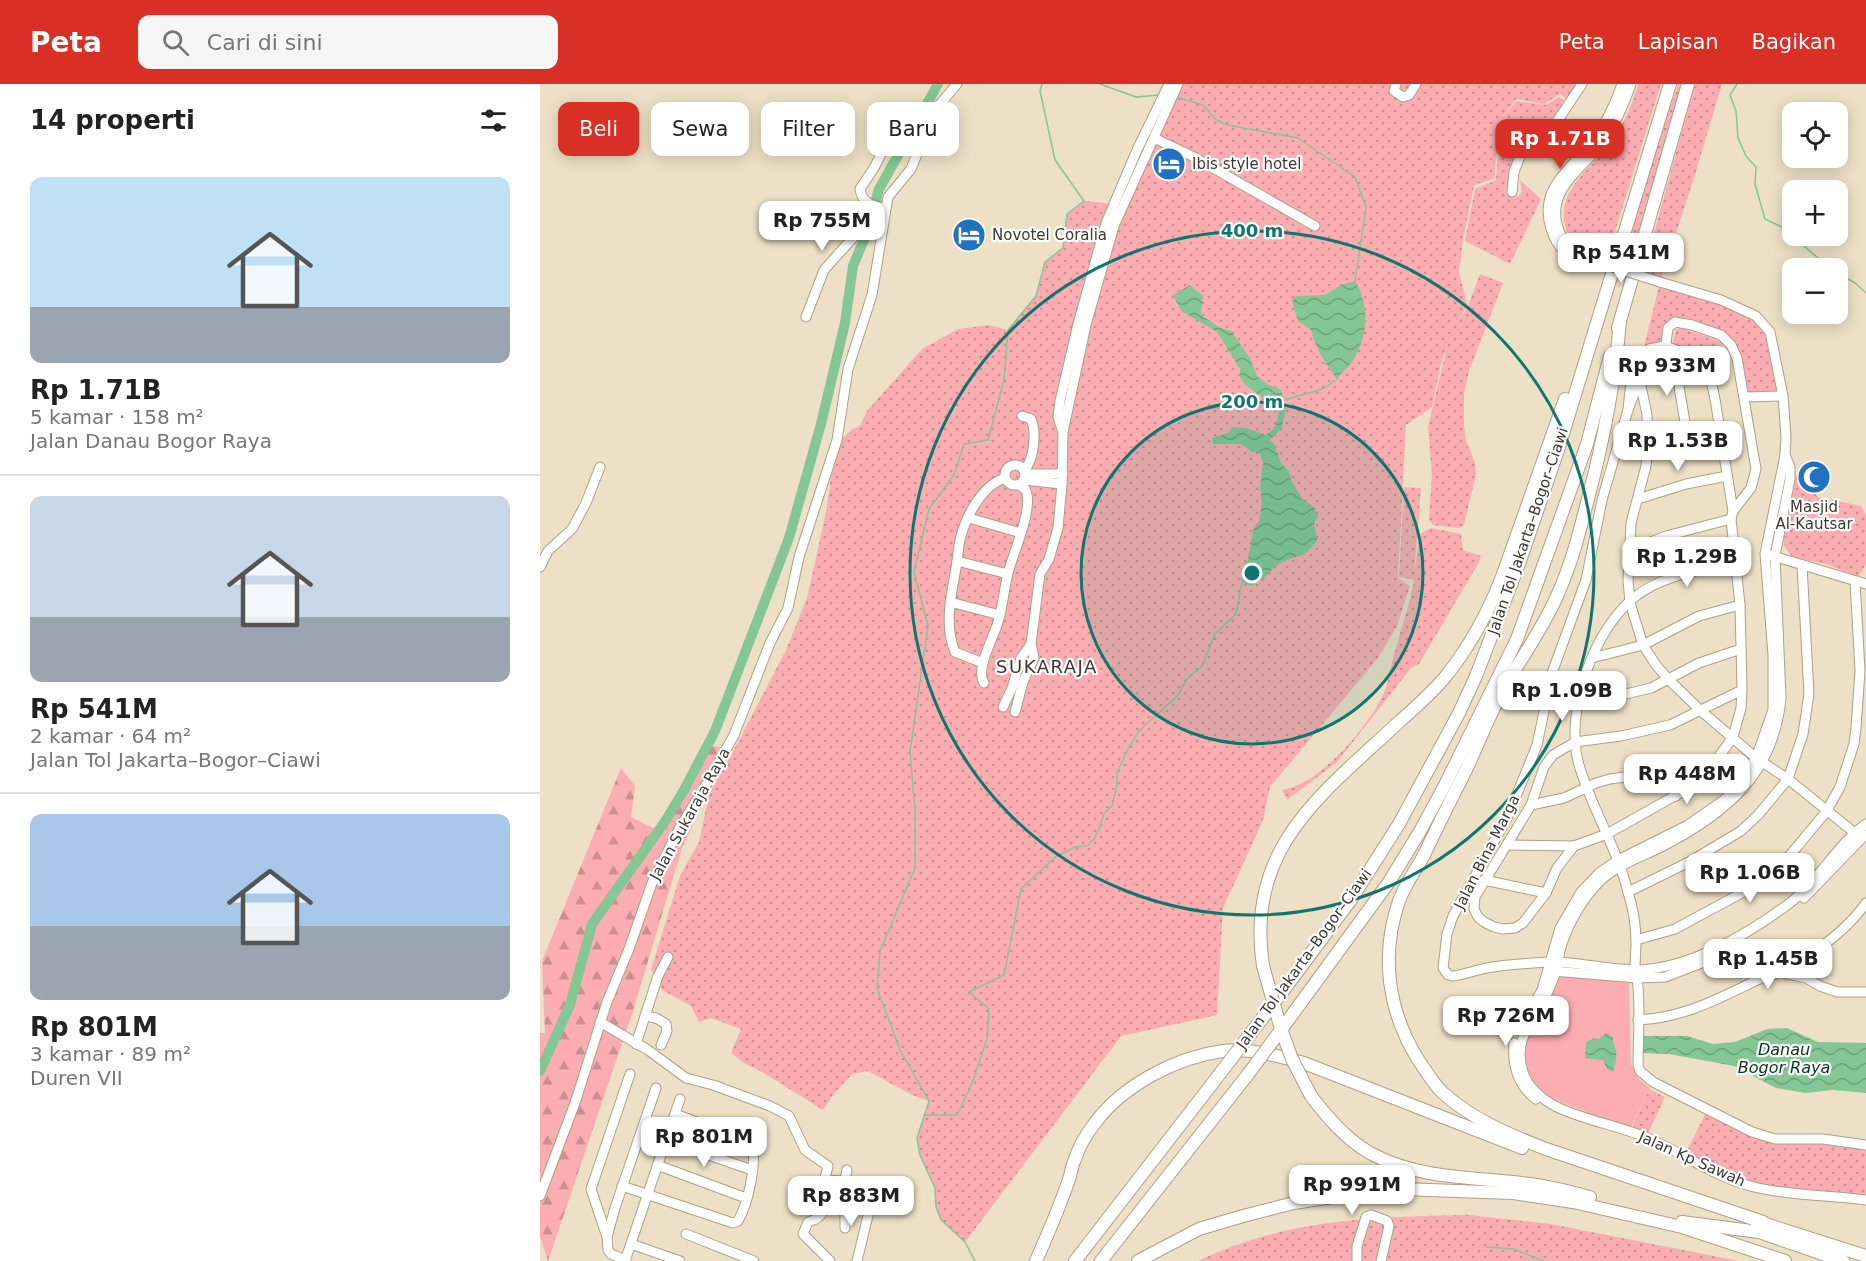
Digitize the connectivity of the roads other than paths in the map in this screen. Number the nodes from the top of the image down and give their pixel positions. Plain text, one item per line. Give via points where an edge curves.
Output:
1 (957, 84) edge
2 (1395, 84) edge
3 (1416, 84) edge
4 (1582, 84) edge
5 (1622, 84) edge
6 (1631, 84) edge
7 (1670, 84) edge
8 (1688, 84) edge
9 (1172, 87) edge
10 (1165, 103) junction
11 (1154, 138) junction
12 (880, 156) edge
13 (1138, 162) junction
14 (1512, 192) dead end
15 (876, 206) junction
16 (1315, 226) dead end
17 (1576, 254) junction
18 (806, 317) dead end
19 (1620, 321) junction
20 (1594, 330) junction
21 (1668, 352) junction
22 (1640, 381) junction
23 (1783, 396) junction
24 (1745, 397) junction
25 (1628, 410) junction
26 (1022, 416) dead end
27 (1687, 434) dead end
28 (600, 467) dead end
29 (1727, 476) junction
30 (1023, 477) junction
31 (1005, 478) junction
32 (1063, 479) junction
33 (1638, 499) junction
34 (1732, 515) junction
35 (969, 518) junction
36 (1021, 533) junction
37 (1628, 551) junction
38 (1770, 555) junction
39 (957, 561) junction
40 (1735, 561) junction
41 (1802, 565) junction
42 (540, 567) edge
43 (1008, 574) junction
44 (1855, 581) junction
45 (1866, 584) edge
46 (950, 602) junction
47 (1630, 603) junction
48 (1740, 605) junction
49 (1000, 615) junction
50 (1031, 644) junction
51 (1643, 645) junction
52 (1741, 649) junction
53 (1592, 658) junction
54 (985, 659) junction
55 (1863, 672) edge
56 (1668, 679) junction
57 (984, 683) dead end
58 (1863, 686) edge
59 (1742, 690) junction
60 (1579, 700) junction
61 (1003, 707) dead end
62 (1700, 710) junction
63 (1015, 712) dead end
64 (1733, 737) junction
65 (1575, 742) junction
66 (1716, 760) junction
67 (1759, 760) junction
68 (1661, 772) junction
69 (1788, 779) junction
70 (1587, 787) junction
71 (1676, 796) junction
72 (1531, 806) junction
73 (1826, 812) junction
74 (1866, 824) edge
75 (1607, 834) junction
76 (1860, 835) edge
77 (1508, 845) junction
78 (1574, 846) junction
79 (1619, 863) junction
80 (1484, 880) junction
81 (1628, 892) junction
82 (1546, 893) junction
83 (1866, 903) edge
84 (1636, 940) junction
85 (1806, 955) junction
86 (669, 957) dead end
87 (1553, 966) junction
88 (1779, 972) junction
89 (1636, 974) junction
90 (1806, 978) junction
91 (1866, 992) edge
92 (645, 1016) junction
93 (1638, 1020) junction
94 (600, 1022) junction
95 (636, 1044) junction
96 (661, 1045) dead end
97 (630, 1074) dead end
98 (656, 1088) dead end
99 (680, 1099) dead end
100 (675, 1114) junction
101 (665, 1140) junction
102 (1866, 1145) edge
103 (657, 1165) junction
104 (752, 1170) junction
105 (847, 1170) dead end
106 (825, 1180) junction
107 (622, 1186) junction
108 (647, 1194) junction
109 (540, 1196) edge
110 (746, 1198) junction
111 (872, 1199) dead end
112 (1866, 1200) edge
113 (824, 1206) junction
114 (615, 1208) junction
115 (598, 1211) junction
116 (1763, 1222) junction
117 (845, 1228) dead end
118 (686, 1234) dead end
119 (607, 1237) junction
120 (631, 1244) junction
121 (1866, 1256) edge
122 (625, 1261) edge
123 (680, 1261) edge
124 (754, 1261) edge
125 (828, 1261) edge
126 (857, 1261) edge
127 (1036, 1261) edge
128 (1075, 1261) edge
129 (1101, 1261) edge
130 (1138, 1261) edge
131 (1357, 1261) edge
132 (1381, 1261) edge
133 (1785, 1261) edge
134 (1843, 1261) edge

1 - 15 street via 936,110 911,169
2 - 3 street via 1394,91 1402,97 1409,95
4 - 14 street via 1550,132 1521,154
5 - 17 street, Jalan Kp Sawah via 1602,127 1556,183 1549,200 1549,222 1557,243 1564,252
6 - 17 street via 1603,141 1557,198 1559,232 1566,246
7 - 20 highway, Jalan Tol Jakarta–Bogor–Ciawi
8 - 19 highway, Jalan Tol Jakarta–Bogor–Ciawi
9 - 10 street
10 - 11 street
10 - 13 street
11 - 13 street
11 - 16 street
12 - 15 street via 861,186 861,196
13 - 32 street via 1110,225 1086,325 1063,432
15 - 18 street via 862,215 859,231 824,270
15 - 94 street, Jalan Sukaraja Raya via 876,282 848,369 838,432 799,557 788,608 766,652 734,735 652,883
17 - 23 street, Jalan Kp Sawah, bridge via 1720,300 1756,316 1770,332
19 - 116 highway via 1602,445 1571,562 1557,597 1505,686 1474,756 1405,888 1395,914 1388,956 1392,1000 1410,1047 1426,1072 1440,1090 1470,1113 1546,1149
19 - 129 highway, Jalan Tol Jakarta–Bogor–Ciawi, bridge via 1587,444 1517,639 1419,833 1384,890 1249,1073
20 - 128 highway, Jalan Tol Jakarta–Bogor–Ciawi, bridge via 1493,634 1459,712 1400,824 1326,934
20 - 134 highway, bridge via 1572,378 1502,577 1475,634 1445,677 1311,806 1283,843 1264,890 1259,944 1263,966 1292,1059 1311,1096 1333,1124 1370,1153 1393,1164 1436,1175 1547,1186 1654,1216 1759,1232
21 - 22 street, Jalan Bina Marga via 1647,360
21 - 24 street via 1668,328 1675,322 1721,335 1737,358
21 - 25 street via 1649,349 1639,359
21 - 27 street
21 - 29 street via 1695,356 1706,365 1716,399
22 - 25 street, Jalan Bina Marga
22 - 33 street via 1648,444
23 - 24 street
23 - 38 street, Jalan Kp Sawah via 1785,454
24 - 34 street via 1755,473 1751,488
25 - 87 street, Jalan Bina Marga via 1596,521 1586,580 1552,672 1537,745 1508,816 1453,916 1443,968 1452,976 1492,967 1534,963
26 - 30 street via 1031,419 1034,431 1032,455
28 - 42 street via 572,529 548,551
29 - 33 street
29 - 34 street
30 - 31 street via 1011,484
30 - 31 street via 1013,466 1006,470
30 - 32 street
30 - 36 street via 1028,497
31 - 35 street via 989,487
32 - 50 street via 1055,542 1040,574
33 - 37 street
34 - 37 street
34 - 40 street
35 - 36 street
35 - 39 street via 961,535
36 - 43 street
37 - 47 street
38 - 41 street
38 - 67 street, Jalan Kp Sawah via 1774,697
39 - 43 street
39 - 46 street
40 - 47 street via 1676,577 1643,591
40 - 48 street
41 - 44 street
41 - 69 street via 1809,694 1803,734
43 - 49 street
44 - 45 street
44 - 55 street
46 - 49 street
46 - 54 street via 954,650
47 - 51 street
47 - 53 street via 1610,624
48 - 51 street via 1699,616
48 - 52 street
49 - 54 street
50 - 61 street via 1021,658
50 - 63 street via 1034,657
51 - 53 street
51 - 56 street
52 - 56 street via 1699,663
52 - 59 street
53 - 60 street
54 - 57 street
55 - 58 street
56 - 60 street via 1626,694
56 - 62 street
58 - 73 street via 1854,744 1840,787
59 - 62 street
59 - 64 street
60 - 65 street
62 - 64 street
62 - 65 street via 1670,725
64 - 66 street
64 - 67 street
65 - 70 street
65 - 72 street via 1552,755
66 - 68 street
66 - 71 street via 1698,781
67 - 69 street
67 - 79 street, Jalan Kp Sawah via 1716,807
68 - 70 street via 1610,779
68 - 71 street
69 - 73 street
69 - 81 street via 1741,831
70 - 72 street via 1564,798
70 - 75 street
71 - 75 street
72 - 77 street
73 - 76 street
73 - 84 street via 1780,867 1764,879 1675,929
74 - 76 street, Jalan Bina Marga
75 - 78 street
75 - 79 street
76 - 89 street, Jalan Bina Marga via 1773,915 1683,962
77 - 78 street
77 - 80 street
78 - 82 street via 1557,868
79 - 81 street
79 - 87 street, Jalan Kp Sawah via 1586,898 1565,934
80 - 82 street
80 - 82 street via 1474,909 1478,917 1494,927 1515,928 1522,924
81 - 84 street
83 - 85 street via 1848,925
84 - 89 street
85 - 88 street
85 - 90 street
86 - 92 street via 658,976
87 - 89 street, Jalan Bina Marga
87 - 112 street, Jalan Kp Sawah via 1514,1044 1513,1055 1526,1091 1548,1107 1643,1136 1720,1175 1751,1186 1788,1194
88 - 90 street
88 - 93 street via 1685,1013
89 - 93 street
90 - 91 street via 1837,992
92 - 95 street
92 - 96 street via 666,1024
93 - 102 street via 1638,1065 1653,1082 1752,1132 1775,1139 1823,1139
94 - 95 street
94 - 109 street, Jalan Sukaraja Raya
95 - 106 street via 686,1078 789,1116 805,1150 828,1166
97 - 115 street via 591,1185
98 - 107 street
99 - 100 street
100 - 101 street
100 - 104 street via 748,1140 753,1145
101 - 103 street
101 - 104 street
103 - 108 street
103 - 110 street
104 - 110 street
105 - 106 street via 842,1181
106 - 113 street
107 - 108 street
107 - 114 street
108 - 110 street via 733,1223 741,1216
108 - 120 street
111 - 126 street
113 - 117 street via 845,1211
113 - 125 street via 820,1217 808,1222 803,1234
114 - 115 street
114 - 119 street
115 - 119 street
116 - 121 highway
116 - 127 highway via 1592,1174 1304,1063 1275,1055 1224,1051 1196,1057 1147,1077 1094,1123 1074,1159
118 - 124 street
119 - 122 street via 611,1254
120 - 122 street
120 - 123 street
130 - 133 highway via 1181,1237 1233,1218 1294,1203 1401,1189 1513,1193 1573,1202 1682,1227
131 - 132 street via 1357,1246 1366,1217 1371,1215 1389,1226

